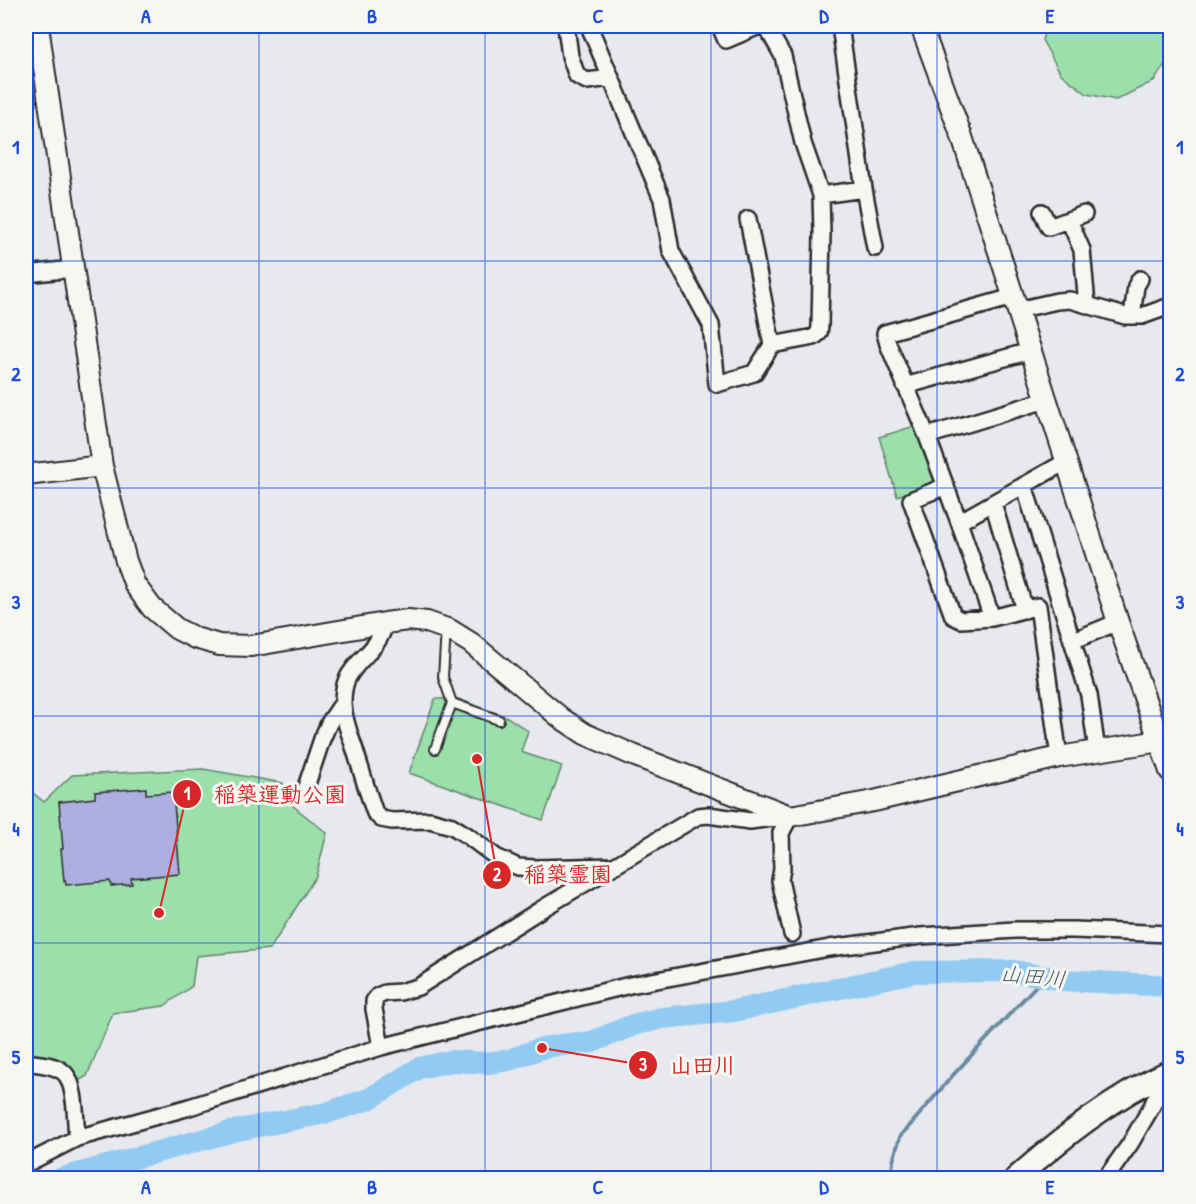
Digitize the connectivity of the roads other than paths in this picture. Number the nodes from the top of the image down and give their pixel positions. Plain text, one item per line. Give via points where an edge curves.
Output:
1 (38, 26) edge
2 (566, 26) edge
3 (589, 26) edge
4 (720, 26) edge
5 (759, 26) edge
6 (766, 26) edge
7 (840, 26) edge
8 (921, 26) edge
9 (611, 78) junction
10 (864, 189) junction
11 (821, 195) junction
12 (1042, 212) dead end
13 (748, 219) dead end
14 (875, 248) dead end
15 (73, 269) junction
16 (26, 274) edge
17 (1140, 279) dead end
18 (1015, 304) junction
19 (1087, 305) junction
20 (1170, 306) edge
21 (1132, 316) junction
22 (772, 345) junction
23 (1030, 351) junction
24 (905, 386) junction
25 (1046, 400) junction
26 (927, 436) junction
27 (1067, 461) junction
28 (102, 466) junction
29 (26, 476) edge
30 (1024, 485) junction
31 (946, 486) junction
32 (993, 502) junction
33 (959, 522) junction
34 (1059, 599) junction
35 (1032, 608) junction
36 (992, 618) junction
37 (1118, 622) junction
38 (385, 623) junction
39 (446, 629) junction
40 (1072, 641) junction
41 (452, 703) junction
42 (342, 704) junction
43 (499, 720) dead end
44 (1165, 741) edge
45 (435, 749) dead end
46 (1097, 751) junction
47 (1059, 756) junction
48 (1170, 771) edge
49 (305, 790) dead end
50 (790, 816) junction
51 (613, 866) junction
52 (792, 934) dead end
53 (1170, 934) edge
54 (381, 1047) junction
55 (26, 1062) edge
56 (1165, 1073) edge
57 (77, 1138) junction
58 (26, 1164) edge
59 (1016, 1179) edge
60 (1106, 1179) edge

1 - 15 street
2 - 9 street via 577,76 587,81
3 - 9 street
4 - 5 street via 726,40
6 - 11 street via 783,56 803,143
7 - 10 street
8 - 18 street via 962,137
9 - 22 street via 662,200 671,251 711,324 717,384 754,373
10 - 11 street
10 - 14 street
11 - 22 street via 819,333
12 - 19 street via 1049,227 1076,217
13 - 22 street
15 - 16 street
15 - 28 street
17 - 21 street
18 - 19 street via 1070,300
18 - 23 street
18 - 24 street via 885,333
19 - 21 street
20 - 21 street
23 - 24 street
23 - 25 street
24 - 26 street
25 - 26 street
25 - 27 street
26 - 31 street
27 - 30 street
27 - 37 street
28 - 29 street
28 - 38 street via 135,585 152,608 177,629 219,645 251,646
30 - 32 street
30 - 34 street
31 - 33 street
31 - 36 street via 911,500 953,616 962,620
32 - 33 street
32 - 35 street
33 - 36 street
34 - 35 street
34 - 40 street
35 - 36 street
35 - 47 street
37 - 40 street
37 - 44 street
38 - 39 street via 408,620
38 - 42 street via 374,648 347,680
39 - 41 lane via 443,677
39 - 50 street via 471,643 585,734
40 - 46 street via 1089,695
41 - 43 lane
41 - 45 lane
42 - 49 street via 322,739
42 - 51 street via 371,802 381,819 430,820 452,826 496,857 518,867
44 - 46 street
44 - 48 street
46 - 47 street
47 - 50 street via 874,801
50 - 51 street via 750,821 698,816
50 - 52 street via 781,833 780,880
51 - 54 street via 418,987 378,996 374,1009
53 - 54 street via 1016,930 921,936 828,948 630,985
54 - 57 street
55 - 57 street via 51,1066 69,1078
56 - 59 main road via 1079,1125
56 - 60 street via 1152,1106
57 - 58 street

